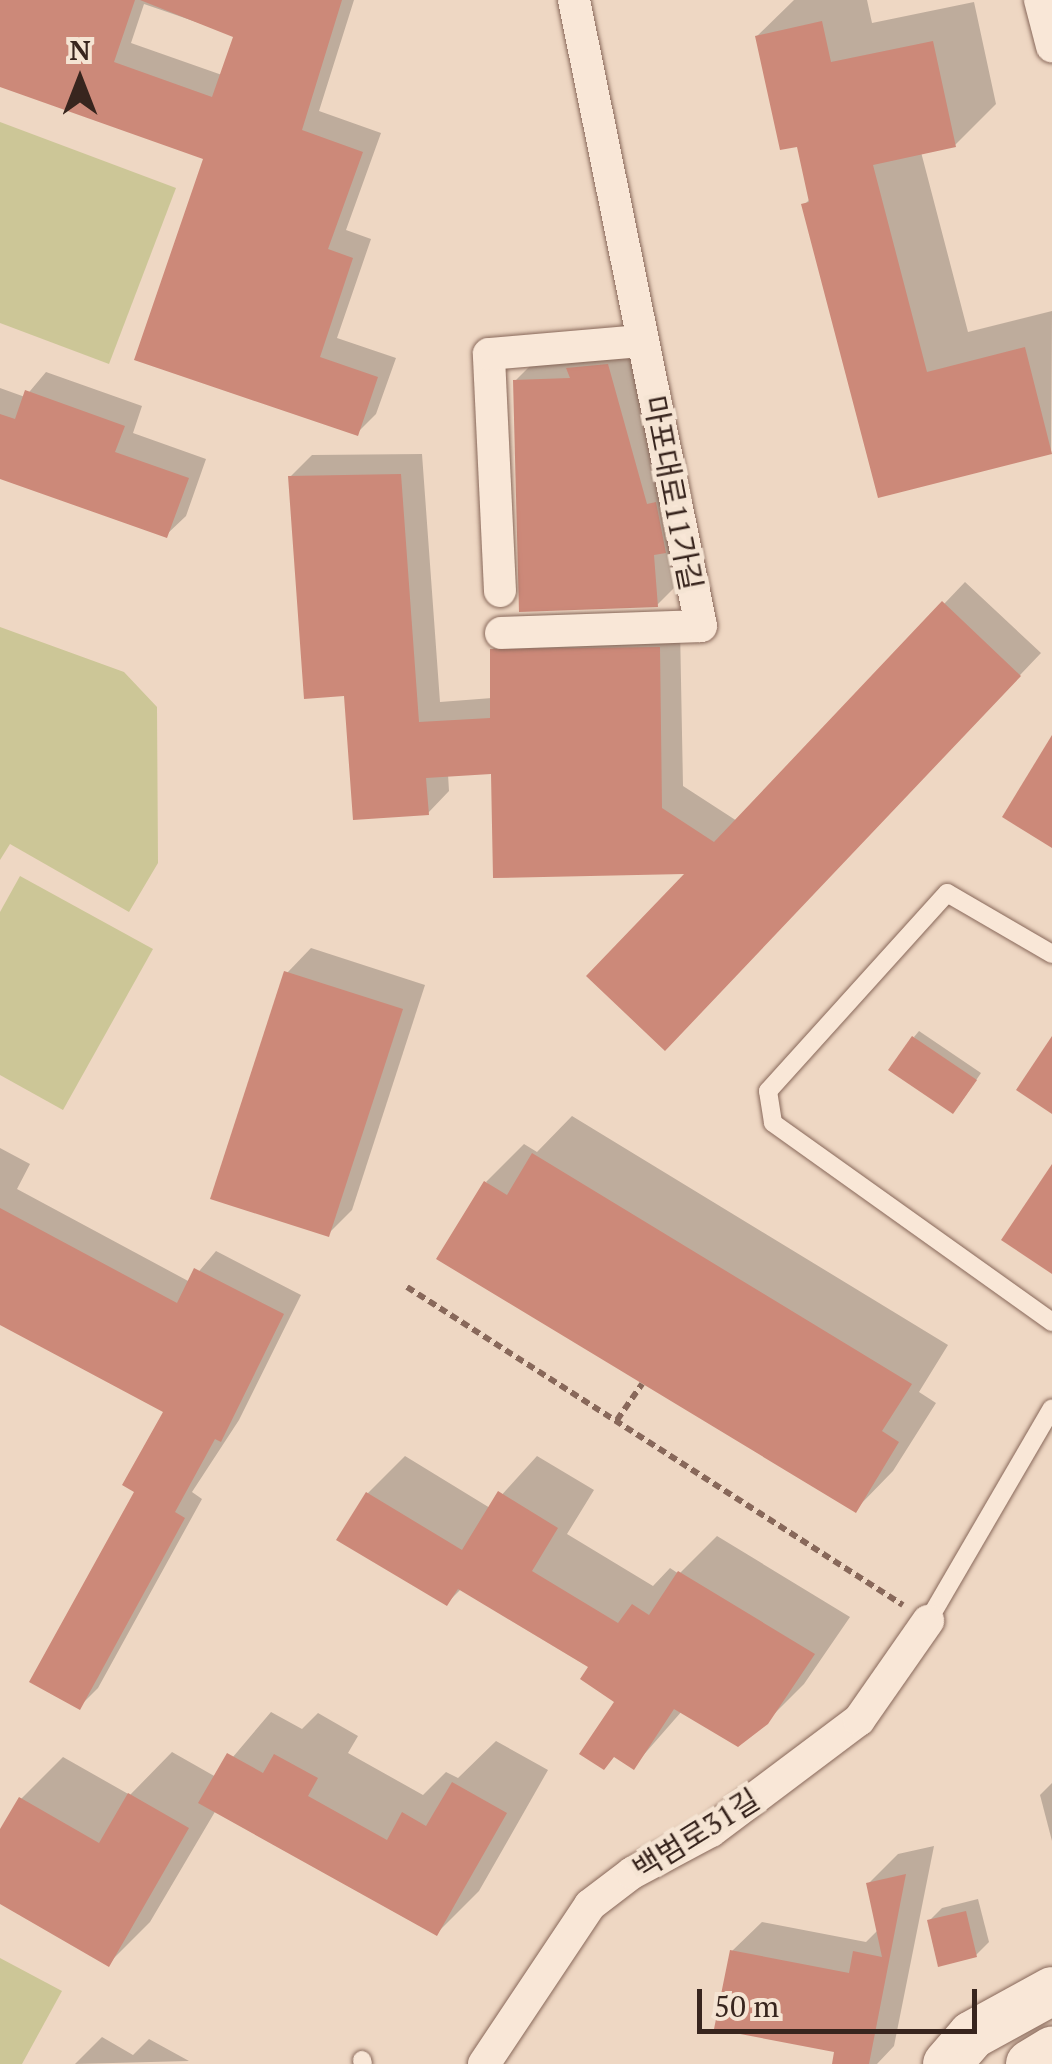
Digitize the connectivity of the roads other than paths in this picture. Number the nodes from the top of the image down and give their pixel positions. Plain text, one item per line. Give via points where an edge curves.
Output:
1 (574, 0) edge
2 (1040, 0) edge
3 (1052, 46) edge
4 (642, 341) junction
5 (500, 591) dead end
6 (502, 633) dead end
7 (1052, 954) edge
8 (1052, 1322) edge
9 (1052, 1408) edge
10 (928, 1621) joint
11 (1052, 1990) edge
12 (1052, 2051) edge
13 (484, 2064) edge
14 (947, 2064) edge
15 (1030, 2064) edge

1 - 4 street, 마포대로11가길
2 - 3 street
4 - 5 street via 490,354
4 - 6 street, 마포대로11가길 via 700,626
7 - 8 lane via 948,893 768,1091 773,1124
9 - 10 lane
10 - 13 street, 백범로31길 via 859,1720 712,1831 632,1873 590,1905
11 - 14 street via 972,2036
12 - 15 street

